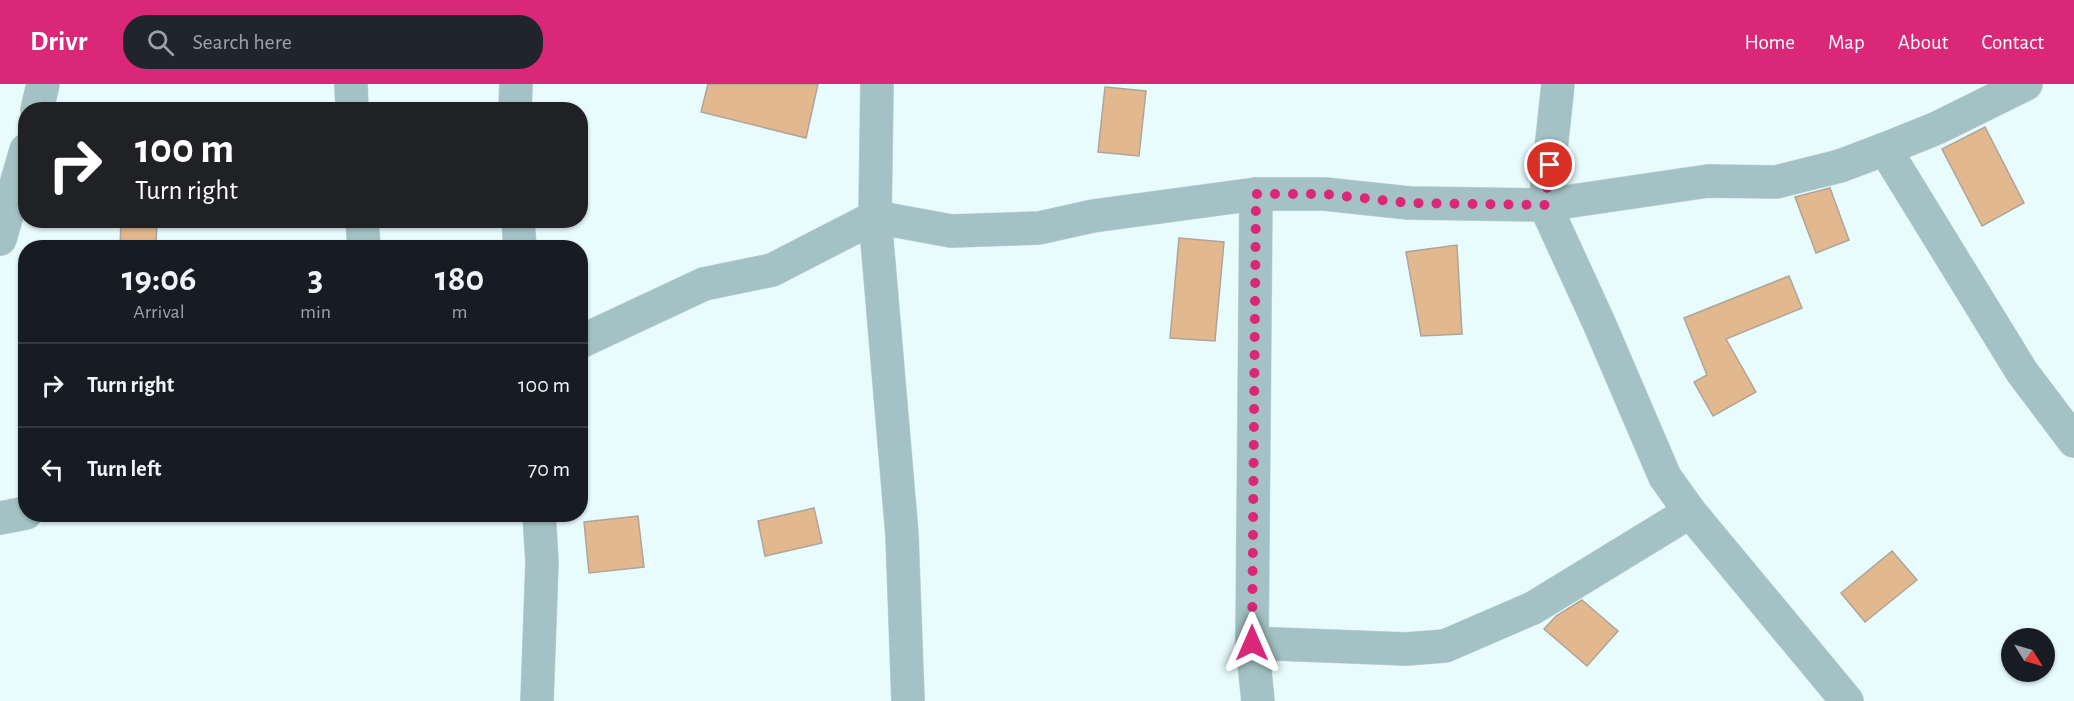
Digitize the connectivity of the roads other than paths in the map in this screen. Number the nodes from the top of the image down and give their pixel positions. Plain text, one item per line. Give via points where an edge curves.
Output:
1 (43, 84) edge
2 (351, 84) edge
3 (516, 84) edge
4 (876, 84) edge
5 (1558, 84) edge
6 (2026, 84) edge
7 (39, 102) edge
8 (352, 102) edge
9 (515, 102) edge
10 (1885, 149) junction
11 (18, 170) edge
12 (1256, 194) junction
13 (5, 202) edge
14 (1545, 205) junction
15 (875, 218) junction
16 (0, 239) edge
17 (588, 338) edge
18 (2074, 441) edge
19 (1689, 512) junction
20 (18, 515) edge
21 (0, 518) edge
22 (540, 522) edge
23 (1252, 643) junction
24 (537, 701) edge
25 (908, 701) edge
26 (1258, 701) edge
27 (1847, 701) edge

1 - 7 street
2 - 8 street
3 - 9 street
4 - 15 street
5 - 14 street
6 - 10 street
10 - 14 street via 1840,166 1776,182 1708,181
10 - 18 street via 2022,372
11 - 13 street
12 - 14 street via 1324,194 1409,203
12 - 15 street via 1094,216 1039,228 951,231
12 - 23 street
13 - 16 street
14 - 19 street via 1665,477
15 - 17 street via 772,270 704,284
15 - 25 street via 902,535
19 - 23 street via 1533,608 1445,646 1406,650
19 - 27 street
20 - 21 street
22 - 24 street via 542,562
23 - 26 street

